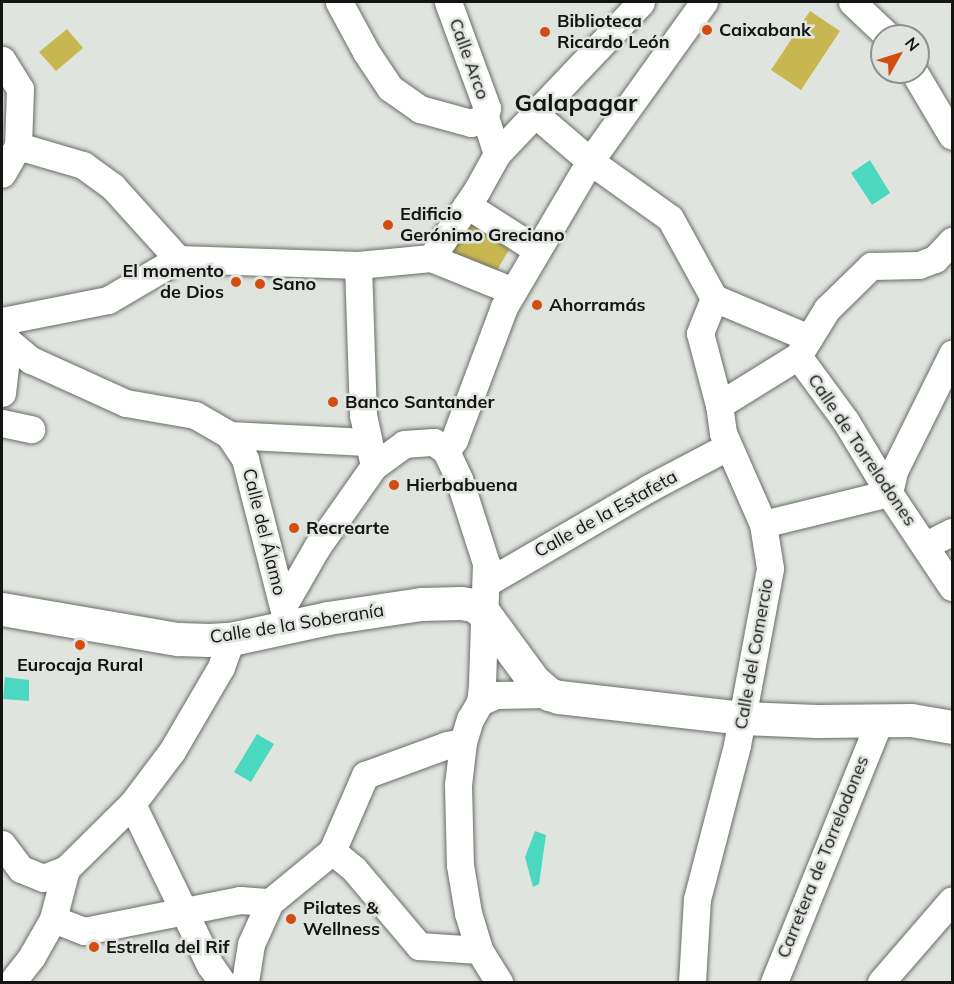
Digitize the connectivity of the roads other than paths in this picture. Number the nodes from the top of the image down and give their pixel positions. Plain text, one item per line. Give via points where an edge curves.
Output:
1 (339, 2) edge
2 (448, 2) edge
3 (641, 2) edge
4 (704, 2) edge
5 (852, 2) edge
6 (875, 24) edge
7 (2, 60) edge
8 (921, 84) edge
9 (535, 114) junction
10 (485, 117) junction
11 (952, 136) edge
12 (18, 146) junction
13 (497, 154) junction
14 (590, 161) junction
15 (2, 174) edge
16 (472, 197) junction
17 (952, 240) edge
18 (537, 250) junction
19 (178, 259) junction
20 (423, 259) junction
21 (358, 265) junction
22 (513, 291) junction
23 (714, 298) junction
24 (4, 330) edge
25 (803, 347) junction
26 (952, 354) edge
27 (2, 393) edge
28 (719, 405) junction
29 (2, 423) edge
30 (31, 429) dead end
31 (229, 435) junction
32 (727, 447) junction
33 (446, 451) junction
34 (370, 454) junction
35 (889, 493) junction
36 (763, 524) junction
37 (952, 532) edge
38 (926, 545) junction
39 (952, 587) edge
40 (485, 598) junction
41 (2, 609) edge
42 (286, 616) junction
43 (231, 639) junction
44 (549, 694) junction
45 (480, 702) junction
46 (742, 718) junction
47 (818, 722) junction
48 (952, 727) edge
49 (875, 732) junction
50 (907, 737) junction
51 (952, 740) edge
52 (463, 742) junction
53 (952, 749) edge
54 (132, 804) junction
55 (2, 844) edge
56 (332, 850) junction
57 (66, 869) junction
58 (952, 900) edge
59 (270, 902) junction
60 (186, 910) junction
61 (53, 919) junction
62 (479, 950) junction
63 (18, 980) edge
64 (222, 982) edge
65 (245, 982) edge
66 (499, 982) edge
67 (692, 982) edge
68 (774, 982) edge
69 (881, 982) edge

1 - 10 street via 390,88 420,109 471,123
2 - 10 street, Calle Arco via 487,108
3 - 9 street
4 - 14 street
5 - 6 street
7 - 12 street via 20,89
8 - 11 street
9 - 13 street
9 - 14 street
10 - 13 street, Calle Arco
12 - 15 street
12 - 19 street via 83,165 113,187
13 - 16 street
14 - 18 street
14 - 23 street via 670,218
16 - 18 street
16 - 20 street
17 - 25 street via 935,259 919,265 871,266 827,309
18 - 22 street
19 - 21 street
19 - 24 street via 108,300
20 - 21 street
20 - 22 street
21 - 34 street via 363,415
22 - 33 street via 454,440
23 - 25 street
23 - 28 street, Calle del Comercio via 700,333
24 - 27 street
24 - 31 street, Calle del Álamo via 31,360 126,403 195,415
25 - 28 street
25 - 35 street, Calle de Torrelodones
26 - 35 street via 894,471
28 - 32 street, Calle del Comercio
29 - 30 street
31 - 34 street
31 - 42 street, Calle del Álamo via 245,459
32 - 36 street, Calle del Comercio
32 - 40 street, Calle de la Estafeta via 649,488
33 - 34 street via 434,442 404,444
33 - 40 street via 481,542
34 - 42 street via 317,547
35 - 36 street
35 - 38 street, Calle de Torrelodones
36 - 46 street, Calle del Comercio via 770,568
37 - 38 street, Calle de Torrelodones
38 - 39 street, Calle de Torrelodones
40 - 42 main road, Calle de la Soberanía via 473,605 421,604
40 - 44 main road via 529,676
40 - 45 street
41 - 43 main road, Calle de la Soberanía via 178,639
42 - 43 main road, Calle de la Soberanía
43 - 54 street via 221,667 172,751
44 - 45 street, Carretera de Torrelodones via 496,695
44 - 46 main road, Carretera de Torrelodones via 569,700
45 - 52 street
46 - 47 main road, Carretera de Torrelodones
46 - 67 street, Calle del Comercio via 697,899
47 - 48 main road, Carretera de Torrelodones via 911,720
47 - 49 main road, Carretera de Torrelodones
49 - 50 main road, Carretera de Torrelodones
49 - 68 street, Carretera de Torrelodones
50 - 51 street, Carretera de Torrelodones via 921,733
50 - 53 main road, Carretera de Torrelodones
52 - 56 street via 365,775
52 - 62 street via 458,785 460,866
54 - 57 street
54 - 60 street
55 - 57 street via 21,869 43,878
56 - 59 street
56 - 62 street via 354,869 419,946
57 - 61 street
58 - 69 street
59 - 60 street via 240,900
59 - 65 street via 251,944
60 - 61 street via 84,931
60 - 64 street via 210,965
61 - 63 street
62 - 66 street

